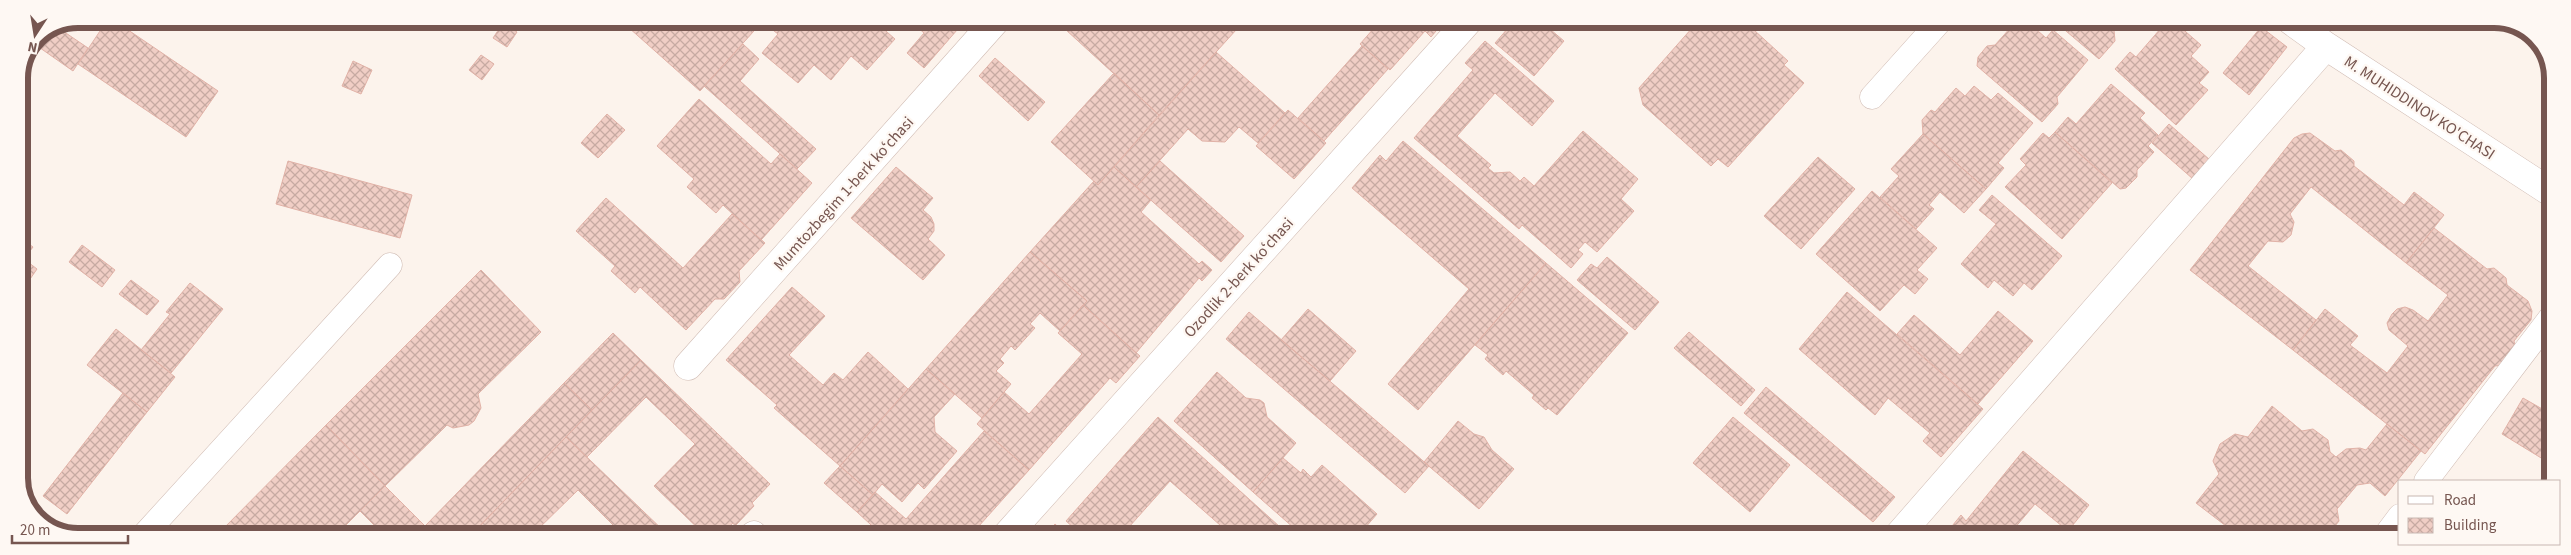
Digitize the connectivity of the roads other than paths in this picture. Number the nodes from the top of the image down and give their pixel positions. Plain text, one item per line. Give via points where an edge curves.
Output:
1 (990, 28) edge
2 (1462, 28) edge
3 (1934, 28) edge
4 (2301, 28) edge
5 (2326, 46) junction
6 (1872, 97) dead end
7 (2543, 187) edge
8 (390, 265) dead end
9 (2544, 327) edge
10 (688, 366) dead end
11 (2427, 480) edge
12 (150, 528) edge
13 (1013, 528) edge
14 (1905, 528) edge

1 - 10 street, Mumtozbegim 1-berk koʻchasi
2 - 13 street, Ozodlik 2-berk koʻchasi
3 - 6 lane
4 - 5 street, M. MUHIDDINOV KO'CHASI
5 - 7 street, M. MUHIDDINOV KO'CHASI
5 - 14 street
8 - 12 lane
9 - 11 lane

